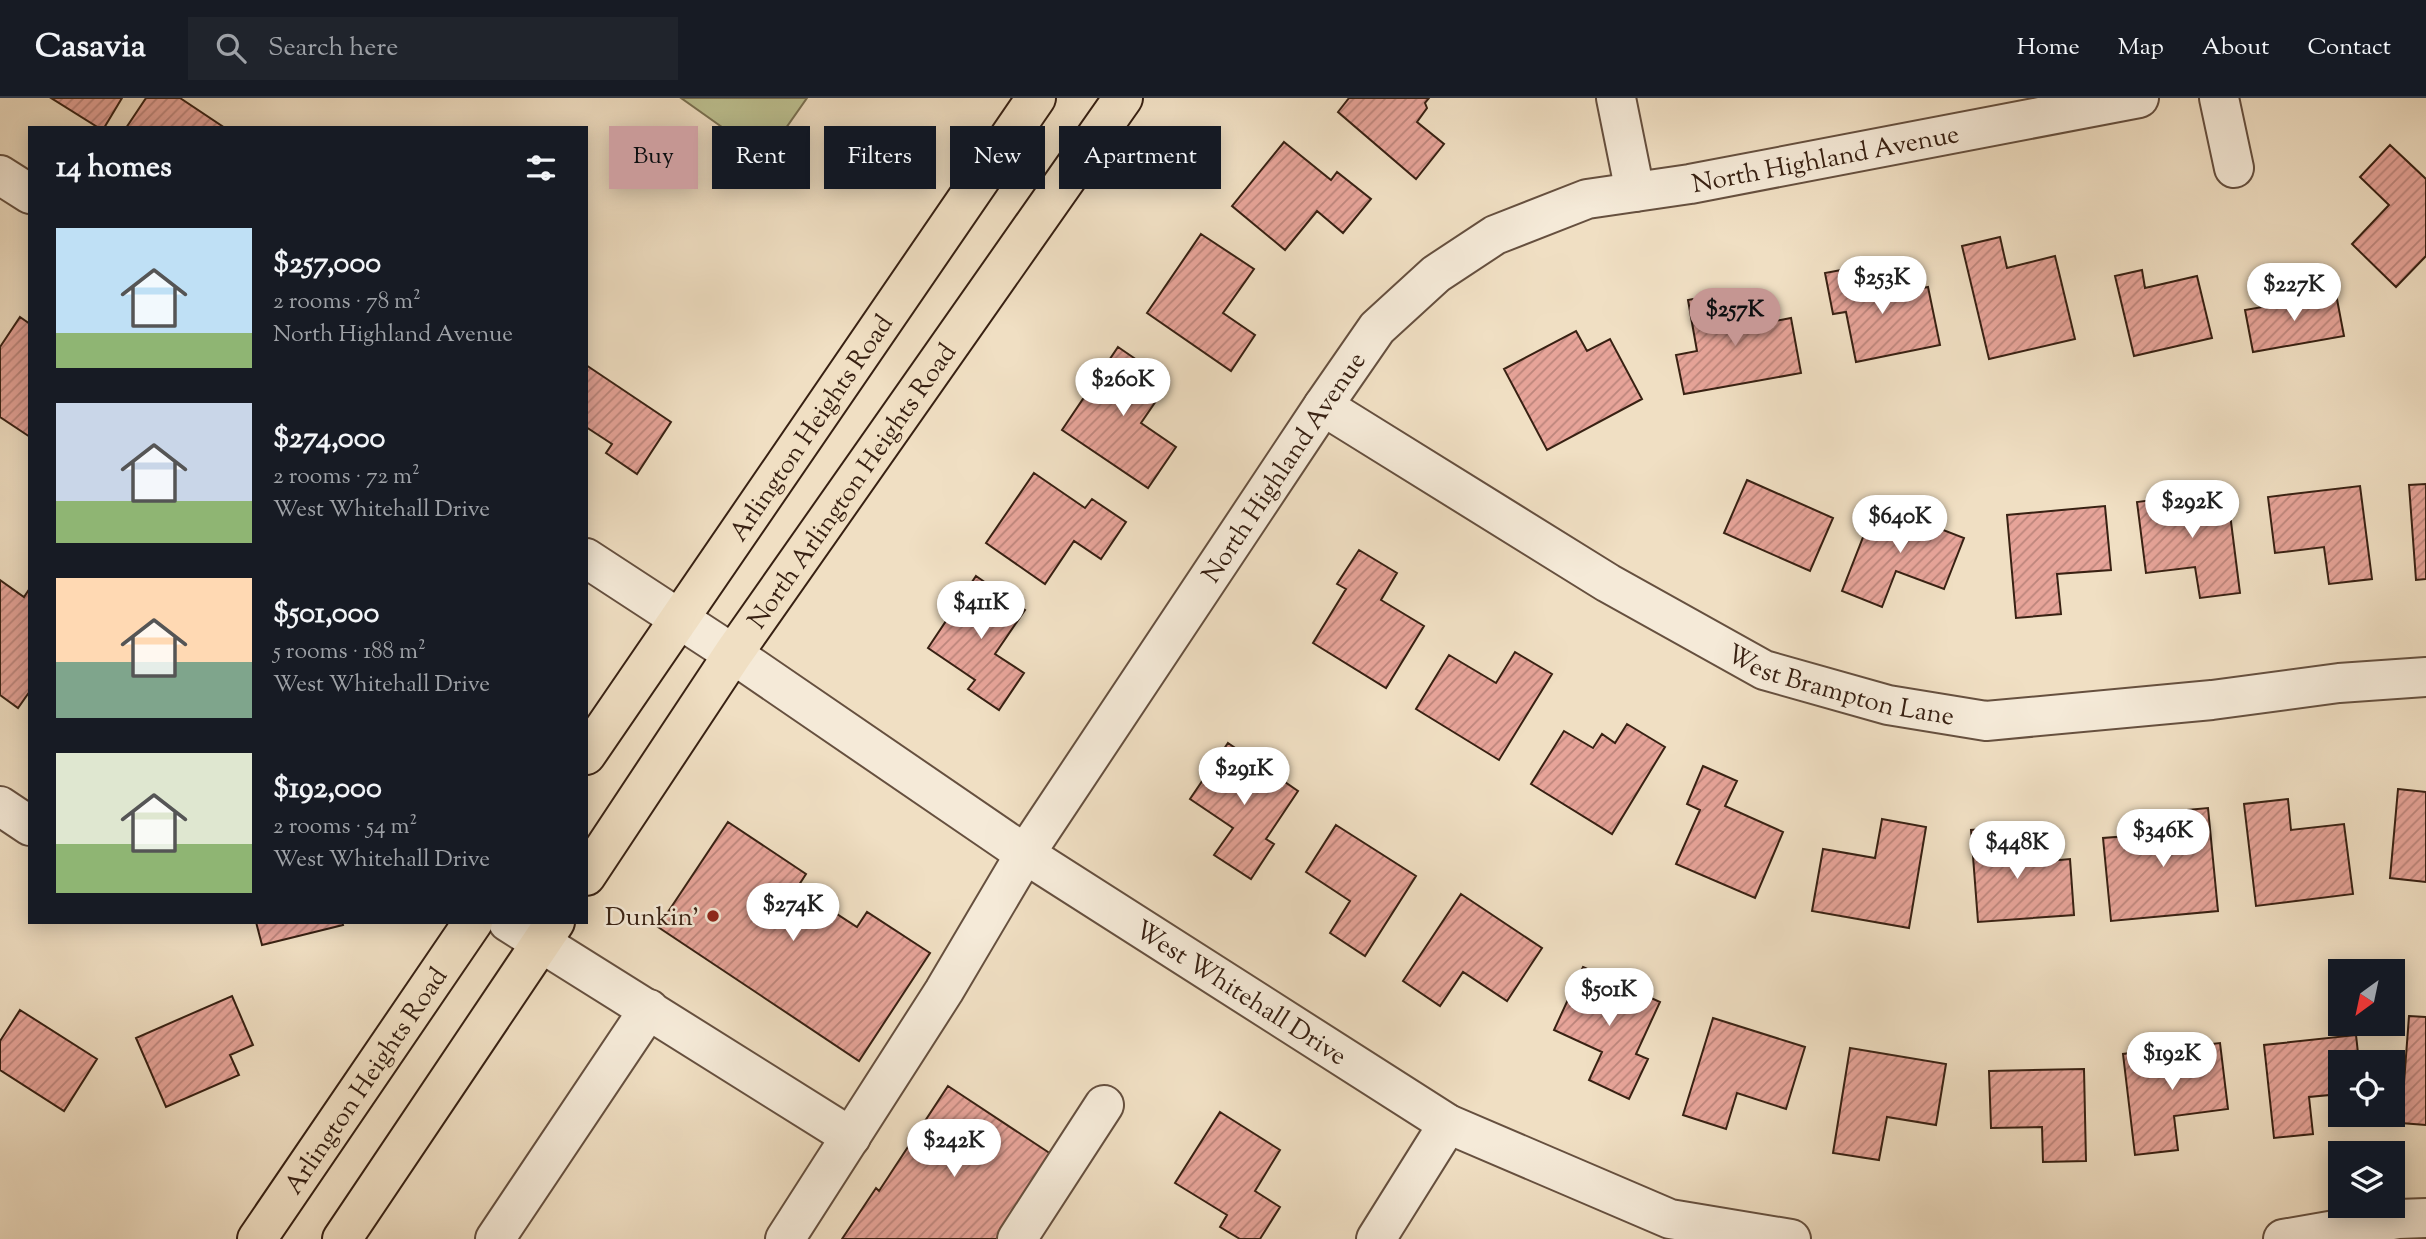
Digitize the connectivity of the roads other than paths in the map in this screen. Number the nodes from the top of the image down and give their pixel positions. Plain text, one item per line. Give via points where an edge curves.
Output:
1 (1035, 98) edge
2 (1123, 98) edge
3 (1616, 98) edge
4 (2139, 98) edge
5 (2219, 98) edge
6 (2234, 168) dead end
7 (0, 175) edge
8 (1635, 192) junction
9 (28, 193) edge
10 (1323, 406) junction
11 (588, 559) edge
12 (678, 619) junction
13 (733, 654) junction
14 (2426, 677) edge
15 (588, 752) edge
16 (0, 806) edge
17 (28, 825) edge
18 (1025, 854) junction
19 (588, 873) edge
20 (472, 924) edge
21 (516, 924) edge
22 (548, 932) edge
23 (649, 1009) junction
24 (1104, 1105) dead end
25 (1448, 1124) junction
26 (851, 1138) junction
27 (2426, 1218) edge
28 (257, 1239) edge
29 (342, 1239) edge
30 (495, 1239) edge
31 (785, 1239) edge
32 (1017, 1239) edge
33 (1376, 1239) edge
34 (1791, 1239) edge
35 (2283, 1239) edge

1 - 12 main road, Arlington Heights Road
2 - 13 main road, North Arlington Heights Road
3 - 8 street
4 - 8 street, North Highland Avenue
5 - 6 street
7 - 9 street
8 - 10 street, North Highland Avenue via 1587,199 1495,234 1436,274 1377,328
10 - 14 street, West Brampton Lane via 1608,583 1764,670 1888,705 1986,721 2212,700 2339,682
10 - 18 street, North Highland Avenue
11 - 12 street, West Whitehall Drive
12 - 13 street, West Whitehall Drive
12 - 15 main road, Arlington Heights Road
13 - 18 street, West Whitehall Drive
13 - 19 main road, North Arlington Heights Road
16 - 17 street
18 - 25 street, West Whitehall Drive
18 - 26 street, North Highland Avenue
20 - 28 main road, Arlington Heights Road
21 - 22 street
22 - 23 street
22 - 29 main road
23 - 26 street
23 - 30 street
24 - 32 street
25 - 33 street
25 - 34 street, West Whitehall Drive via 1670,1219
26 - 31 street, North Highland Avenue
27 - 35 street

